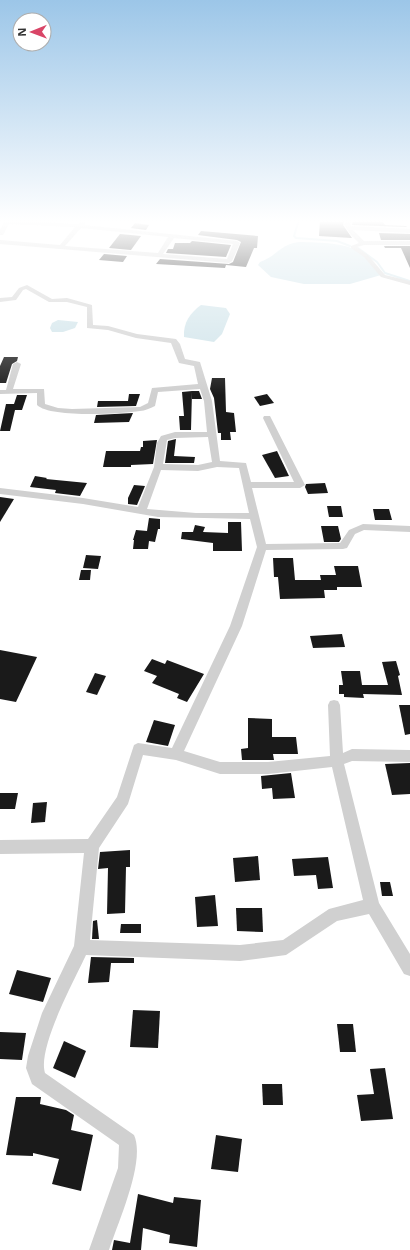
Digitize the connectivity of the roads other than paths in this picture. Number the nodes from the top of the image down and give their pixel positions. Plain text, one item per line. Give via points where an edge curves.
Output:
1 (392, 278) edge
2 (410, 283) edge
3 (0, 300) edge
4 (17, 364) dead end
5 (203, 386) junction
6 (9, 391) junction
7 (0, 392) edge
8 (267, 418) dead end
9 (211, 434) junction
10 (217, 464) junction
11 (158, 467) junction
12 (248, 485) junction
13 (0, 492) edge
14 (141, 511) junction
15 (254, 516) junction
16 (410, 529) edge
17 (262, 547) junction
18 (334, 705) dead end
19 (176, 754) junction
20 (410, 756) edge
21 (337, 761) junction
22 (92, 846) junction
23 (0, 847) edge
24 (372, 906) junction
25 (82, 947) junction
26 (410, 968) edge
27 (99, 1250) edge

1 - 2 street
3 - 5 street via 14,299 21,289 26,287 51,301 67,300 90,306 89,327 108,328 136,336 173,341 182,360 197,364 200,368 200,382
4 - 6 street
5 - 6 street via 155,390 152,404 141,409 78,411 43,408 41,391
5 - 9 street via 208,401
6 - 7 street
8 - 12 street via 300,485
9 - 10 street
9 - 11 street via 175,435 164,438
10 - 11 street via 198,468
10 - 12 street via 243,465
11 - 14 street
12 - 15 street
13 - 14 street via 83,501
14 - 15 street via 158,514
15 - 17 street
16 - 17 street via 363,527 352,532 343,546
17 - 19 street via 236,626
18 - 21 street
19 - 21 street via 220,768 268,768
19 - 22 street via 138,749 124,800
20 - 21 street via 352,755
21 - 24 street
22 - 23 street
22 - 25 street
24 - 25 street via 334,914 286,946 240,953
24 - 26 street
25 - 27 street via 48,1019 36,1056 35,1068 38,1078 128,1141 127,1168

